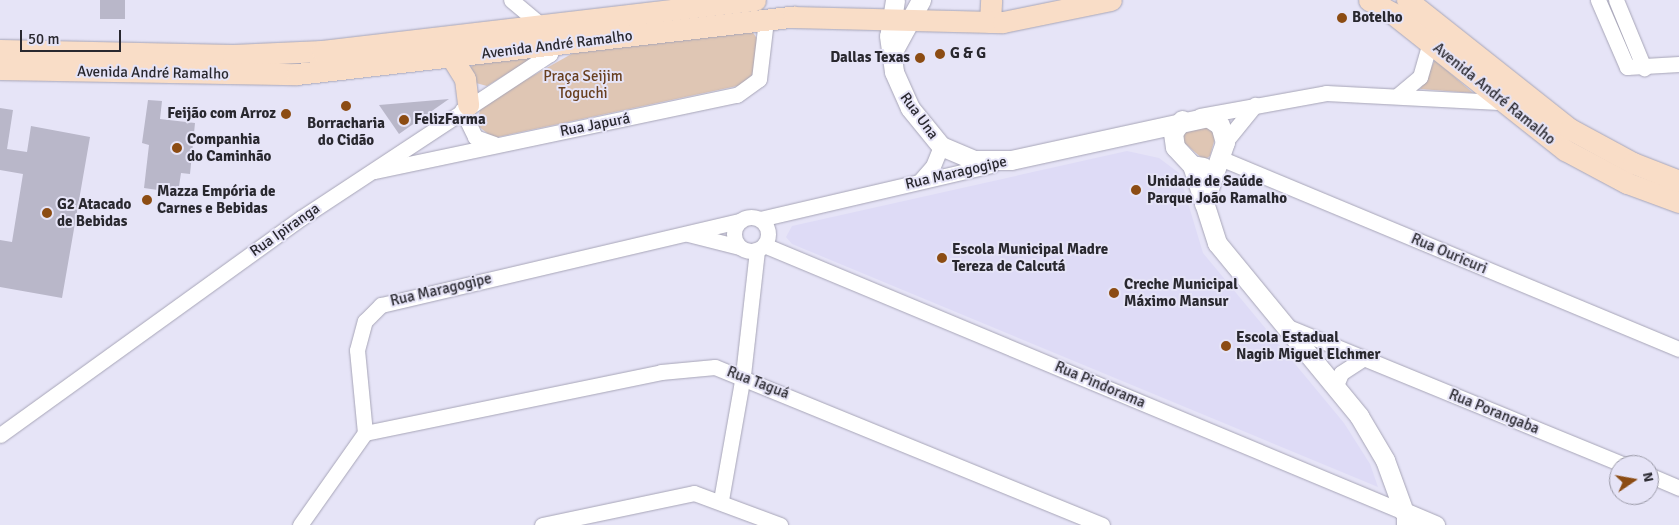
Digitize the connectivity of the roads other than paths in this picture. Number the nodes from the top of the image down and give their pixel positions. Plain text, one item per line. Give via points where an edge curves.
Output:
1 (511, 0) edge
2 (755, 0) edge
3 (921, 0) edge
4 (991, 0) edge
5 (1111, 0) edge
6 (1370, 0) edge
7 (1407, 0) edge
8 (1598, 0) edge
9 (1616, 0) edge
10 (898, 13) edge
11 (766, 20) junction
12 (990, 22) junction
13 (542, 26) junction
14 (448, 37) junction
15 (1430, 44) junction
16 (553, 45) junction
17 (0, 50) edge
18 (448, 58) junction
19 (1679, 64) edge
20 (1644, 68) junction
21 (0, 69) edge
22 (1397, 96) junction
23 (1499, 102) junction
24 (1255, 105) junction
25 (465, 107) junction
26 (1200, 116) junction
27 (1182, 120) junction
28 (1128, 133) junction
29 (496, 144) junction
30 (941, 146) junction
31 (1175, 147) junction
32 (1221, 154) junction
33 (1011, 160) junction
34 (1192, 165) junction
35 (366, 173) junction
36 (1679, 180) edge
37 (920, 181) junction
38 (1679, 202) edge
39 (1204, 203) junction
40 (740, 220) junction
41 (687, 233) junction
42 (762, 236) junction
43 (740, 247) junction
44 (1282, 324) junction
45 (1679, 349) edge
46 (1364, 358) junction
47 (744, 375) junction
48 (1335, 388) junction
49 (365, 433) junction
50 (0, 435) edge
51 (1609, 459) edge
52 (1659, 479) edge
53 (1679, 488) edge
54 (721, 500) junction
55 (1404, 518) edge
56 (300, 525) edge
57 (542, 525) edge
58 (780, 525) edge
59 (1102, 525) edge
60 (1435, 525) edge

1 - 13 street
2 - 13 main road, Avenida André Ramalho
3 - 10 street
4 - 12 main road
5 - 12 main road, Avenida André Ramalho
6 - 15 main road, Avenida André Ramalho
7 - 36 main road, Avenida André Ramalho via 1570,129 1633,163
8 - 20 street via 1624,64 1630,69
9 - 20 street
10 - 11 main road, Avenida André Ramalho
10 - 12 main road, Avenida André Ramalho
10 - 30 street, Rua Una via 891,56 910,108
11 - 16 main road, Avenida André Ramalho
11 - 29 street, Rua Japurá via 759,79 737,95
13 - 14 main road, Avenida André Ramalho
13 - 16 street
14 - 17 main road, Avenida André Ramalho via 233,55
14 - 18 main road
15 - 22 street via 1420,77
15 - 23 main road, Avenida André Ramalho
16 - 18 main road, Avenida André Ramalho
16 - 25 street, Rua Ipiranga via 540,62
18 - 21 main road, Avenida André Ramalho via 263,75
18 - 25 main road via 465,79
19 - 20 street
22 - 23 street
22 - 24 street via 1326,93
23 - 38 main road, Avenida André Ramalho via 1585,162
24 - 26 street
24 - 32 street
25 - 29 street via 475,137
25 - 35 street, Rua Ipiranga
26 - 27 street
26 - 32 street via 1220,125
27 - 28 street, Rua Maragogipe
27 - 31 street via 1173,133
28 - 31 street, Rua Maragogipe via 1152,136
28 - 33 street, Rua Maragogipe
29 - 35 street, Rua Japurá
30 - 33 street, Rua Una via 974,160
30 - 37 street, Rua Una via 933,166
31 - 34 street
32 - 34 street
32 - 39 street
32 - 45 street, Rua Ouricuri
33 - 37 street, Rua Maragogipe
34 - 39 street
35 - 50 street, Rua Ipiranga
37 - 42 street, Rua Maragogipe via 784,212
39 - 44 street via 1217,243
40 - 41 street, Rua Maragogipe
40 - 42 street, Rua Maragogipe
40 - 43 street via 734,231
41 - 43 street, Rua Maragogipe
41 - 49 street, Rua Maragogipe via 381,305 365,321 357,350
42 - 43 street, Rua Maragogipe
42 - 47 street
42 - 55 street, Rua Pindorama
44 - 46 street, Rua Porangaba
44 - 48 street
46 - 48 street via 1341,372
46 - 51 street, Rua Porangaba
47 - 49 street, Rua Taguá via 715,367 690,367
47 - 54 street
47 - 59 street, Rua Taguá
48 - 55 street via 1373,437
49 - 56 street
52 - 53 street
54 - 57 street via 682,494
54 - 58 street
55 - 60 street, Rua Pindorama

